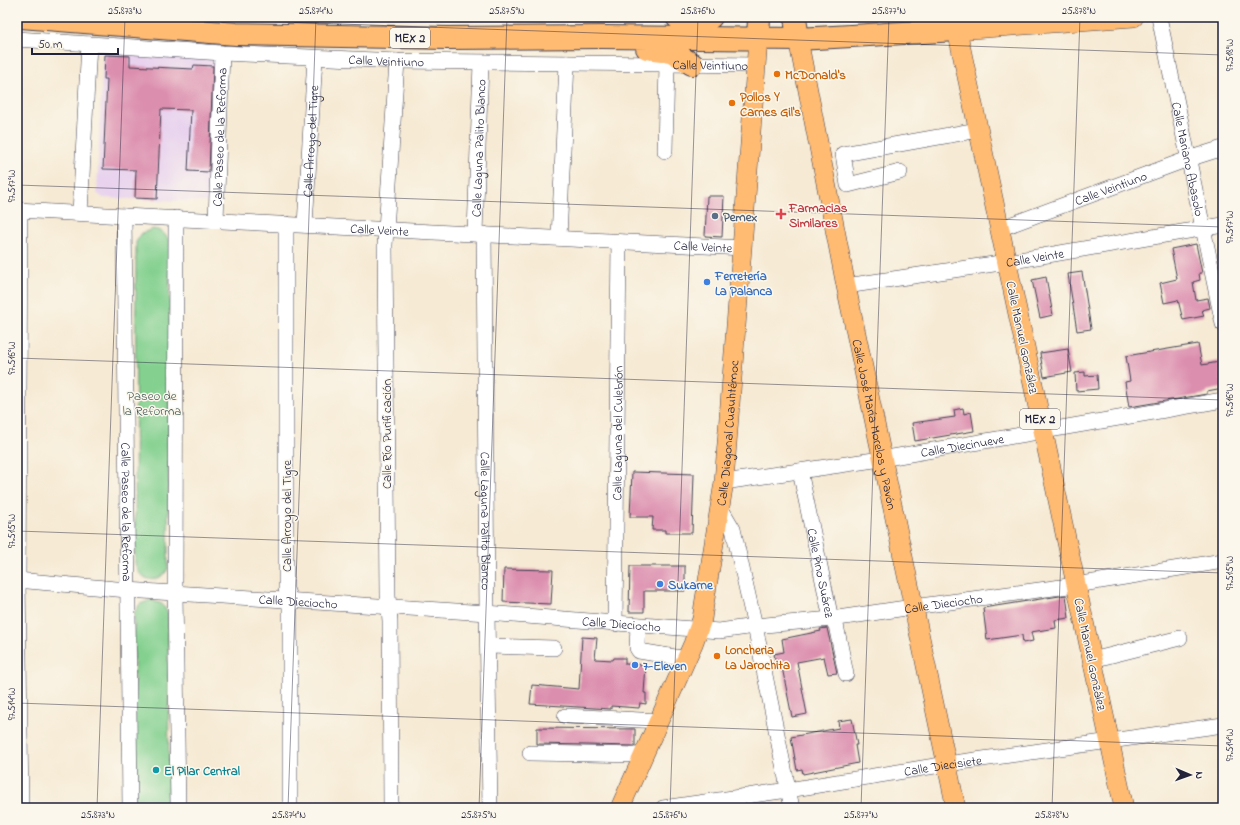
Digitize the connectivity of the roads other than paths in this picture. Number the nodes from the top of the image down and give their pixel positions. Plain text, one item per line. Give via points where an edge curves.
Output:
1 (21, 17) edge
2 (677, 17) edge
3 (696, 17) edge
4 (711, 17) edge
5 (760, 17) edge
6 (795, 17) edge
7 (1134, 17) edge
8 (1158, 17) edge
9 (955, 23) edge
10 (602, 37) junction
11 (798, 39) junction
12 (17, 40) edge
13 (758, 40) junction
14 (89, 44) junction
15 (222, 53) junction
16 (315, 58) junction
17 (397, 61) junction
18 (481, 63) junction
19 (567, 63) junction
20 (667, 64) junction
21 (692, 64) junction
22 (757, 65) junction
23 (978, 130) junction
24 (1223, 148) edge
25 (665, 151) dead end
26 (1188, 159) junction
27 (900, 172) dead end
28 (19, 210) edge
29 (80, 213) junction
30 (124, 216) junction
31 (176, 218) junction
32 (216, 220) junction
33 (286, 224) junction
34 (305, 225) junction
35 (1223, 225) edge
36 (1202, 228) junction
37 (386, 229) junction
38 (999, 229) junction
39 (479, 234) junction
40 (559, 238) junction
41 (619, 242) junction
42 (743, 248) junction
43 (1006, 262) junction
44 (846, 286) junction
45 (1223, 324) edge
46 (1223, 400) edge
47 (1043, 432) junction
48 (882, 459) junction
49 (800, 471) junction
50 (724, 482) junction
51 (720, 507) junction
52 (1223, 561) edge
53 (17, 580) edge
54 (1076, 585) junction
55 (127, 590) junction
56 (174, 592) junction
57 (290, 600) junction
58 (389, 607) junction
59 (913, 607) junction
60 (487, 613) junction
61 (831, 619) junction
62 (615, 624) junction
63 (638, 625) junction
64 (755, 626) junction
65 (698, 630) junction
66 (1180, 638) dead end
67 (488, 646) junction
68 (554, 648) dead end
69 (687, 659) junction
70 (1092, 660) junction
71 (846, 674) dead end
72 (565, 716) dead end
73 (660, 721) junction
74 (1223, 725) edge
75 (1109, 741) junction
76 (530, 753) dead end
77 (644, 755) junction
78 (947, 764) junction
79 (788, 790) junction
80 (21, 808) edge
81 (130, 808) edge
82 (178, 808) edge
83 (290, 808) edge
84 (391, 808) edge
85 (490, 808) edge
86 (620, 808) edge
87 (663, 808) edge
88 (792, 808) edge
89 (956, 808) edge
90 (1124, 808) edge

1 - 10 highway, MEX 2 via 244,34 447,38
2 - 3 highway
3 - 4 highway
5 - 13 highway
6 - 11 highway
7 - 9 main road
8 - 26 street, Calle Mariano Abasolo
9 - 11 highway, MEX 2
9 - 23 main road, Calle Manuel González / MEX 2
10 - 13 highway, MEX 2
10 - 21 highway via 622,45 671,51
11 - 13 highway, MEX 2
11 - 44 main road, Calle José María Morelos y Pavón
12 - 14 street, Calle Veintiuno
13 - 22 main road, Calle Diagonal Cuauhtémoc
14 - 15 street, Calle Veintiuno
14 - 29 street
15 - 16 street, Calle Veintiuno
15 - 32 street, Calle Paseo de la Reforma
16 - 17 street, Calle Veintiuno
16 - 34 street, Calle Arroyo del Tigre
17 - 18 street, Calle Veintiuno
17 - 37 street, Calle Río Purificación
18 - 19 street, Calle Veintiuno
18 - 39 street, Calle Laguna Palito Blanco
19 - 20 street, Calle Veintiuno
19 - 40 street
20 - 21 street, Calle Veintiuno
20 - 25 street
21 - 22 street, Calle Veintiuno
22 - 42 main road, Calle Diagonal Cuauhtémoc
23 - 27 street via 843,154 848,185
23 - 38 main road, Calle Manuel González / MEX 2
24 - 26 street, Calle Veintiuno
26 - 36 street, Calle Mariano Abasolo
26 - 38 street, Calle Veintiuno
28 - 29 street, Calle Veinte
28 - 53 street
29 - 30 street, Calle Veinte
30 - 31 street, Calle Veinte
30 - 55 street, Calle Paseo de la Reforma
31 - 32 street, Calle Veinte
31 - 56 street
32 - 33 street, Calle Veinte
33 - 34 street, Calle Veinte
33 - 57 street, Calle Arroyo del Tigre via 286,589
34 - 37 street, Calle Veinte
35 - 36 street, Calle Veinte
36 - 43 street, Calle Veinte
36 - 45 street, Calle Mariano Abasolo
37 - 39 street, Calle Veinte
37 - 58 street, Calle Río Purificación
38 - 43 main road, Calle Manuel González / MEX 2
39 - 40 street, Calle Veinte
39 - 60 street, Calle Laguna Palito Blanco
40 - 41 street, Calle Veinte
41 - 42 street, Calle Veinte
41 - 62 street, Calle Laguna del Culebrón
42 - 50 main road, Calle Diagonal Cuauhtémoc
43 - 44 street, Calle Veinte
43 - 47 main road, Calle Manuel González / MEX 2
44 - 48 main road, Calle José María Morelos y Pavón
46 - 47 street, Calle Diecinueve
47 - 48 street, Calle Diecinueve
47 - 54 main road, Calle Manuel González / MEX 2
48 - 49 street, Calle Diecinueve
48 - 59 main road, Calle José María Morelos y Pavón
49 - 50 street, Calle Diecinueve
49 - 61 street, Calle Pino Suárez
50 - 51 main road, Calle Diagonal Cuauhtémoc
51 - 64 street via 733,529
51 - 65 main road, Calle Diagonal Cuauhtémoc via 708,586
52 - 54 street, Calle Dieciocho
53 - 55 street, Calle Dieciocho
53 - 80 street
54 - 59 street, Calle Dieciocho
54 - 70 main road, Calle Manuel González / MEX 2
55 - 56 street, Calle Dieciocho
55 - 81 street, Calle Paseo de la Reforma
56 - 57 street, Calle Dieciocho
56 - 82 street
57 - 58 street, Calle Dieciocho
57 - 83 street, Calle Arroyo del Tigre
58 - 60 street, Calle Dieciocho
58 - 84 street, Calle Río Purificación
59 - 61 street, Calle Dieciocho
59 - 78 main road, Calle José María Morelos y Pavón
60 - 62 street, Calle Dieciocho
60 - 67 street, Calle Laguna Palito Blanco
61 - 64 street, Calle Dieciocho
61 - 71 street, Calle Pino Suárez via 836,625
62 - 63 street, Calle Dieciocho
63 - 65 street, Calle Dieciocho
63 - 69 street via 639,651
64 - 65 street, Calle Dieciocho via 719,631
64 - 79 street
65 - 69 main road, Calle Diagonal Cuauhtémoc
66 - 70 street
67 - 68 street
67 - 85 street, Calle Laguna Palito Blanco
69 - 73 main road, Calle Diagonal Cuauhtémoc
70 - 75 main road, Calle Manuel González / MEX 2
72 - 73 street
73 - 77 main road, Calle Diagonal Cuauhtémoc
74 - 75 street, Calle Diecisiete
75 - 78 street, Calle Diecisiete
75 - 90 main road, Calle Manuel González / MEX 2
76 - 77 street
77 - 86 main road, Calle Diagonal Cuauhtémoc
78 - 79 street, Calle Diecisiete
78 - 89 main road, Calle José María Morelos y Pavón
79 - 87 street, Calle Diecisiete
79 - 88 street

